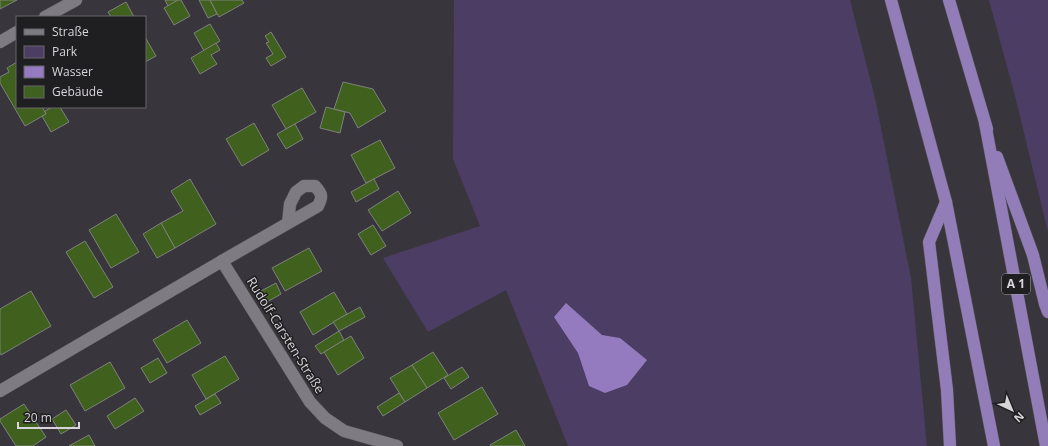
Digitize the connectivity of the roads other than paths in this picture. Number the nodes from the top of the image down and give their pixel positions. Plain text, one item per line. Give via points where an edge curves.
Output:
1 (76, 0) edge
2 (891, 0) edge
3 (949, 0) edge
4 (53, 5) edge
5 (46, 16) edge
6 (16, 33) edge
7 (0, 42) edge
8 (985, 123) junction
9 (946, 202) junction
10 (288, 223) dead end
11 (222, 261) junction
12 (1048, 312) edge
13 (0, 391) edge
14 (397, 446) edge
15 (950, 446) edge
16 (994, 446) edge
17 (1046, 446) edge

1 - 4 street
2 - 9 highway
3 - 8 highway, A 1
4 - 5 street
6 - 7 street
8 - 12 highway via 1033,255
8 - 17 highway, A 1
9 - 15 highway via 928,242 947,390
9 - 16 highway
10 - 11 street
11 - 13 street
11 - 14 street, Rudolf-Carsten-Straße via 310,402 320,413 344,431

